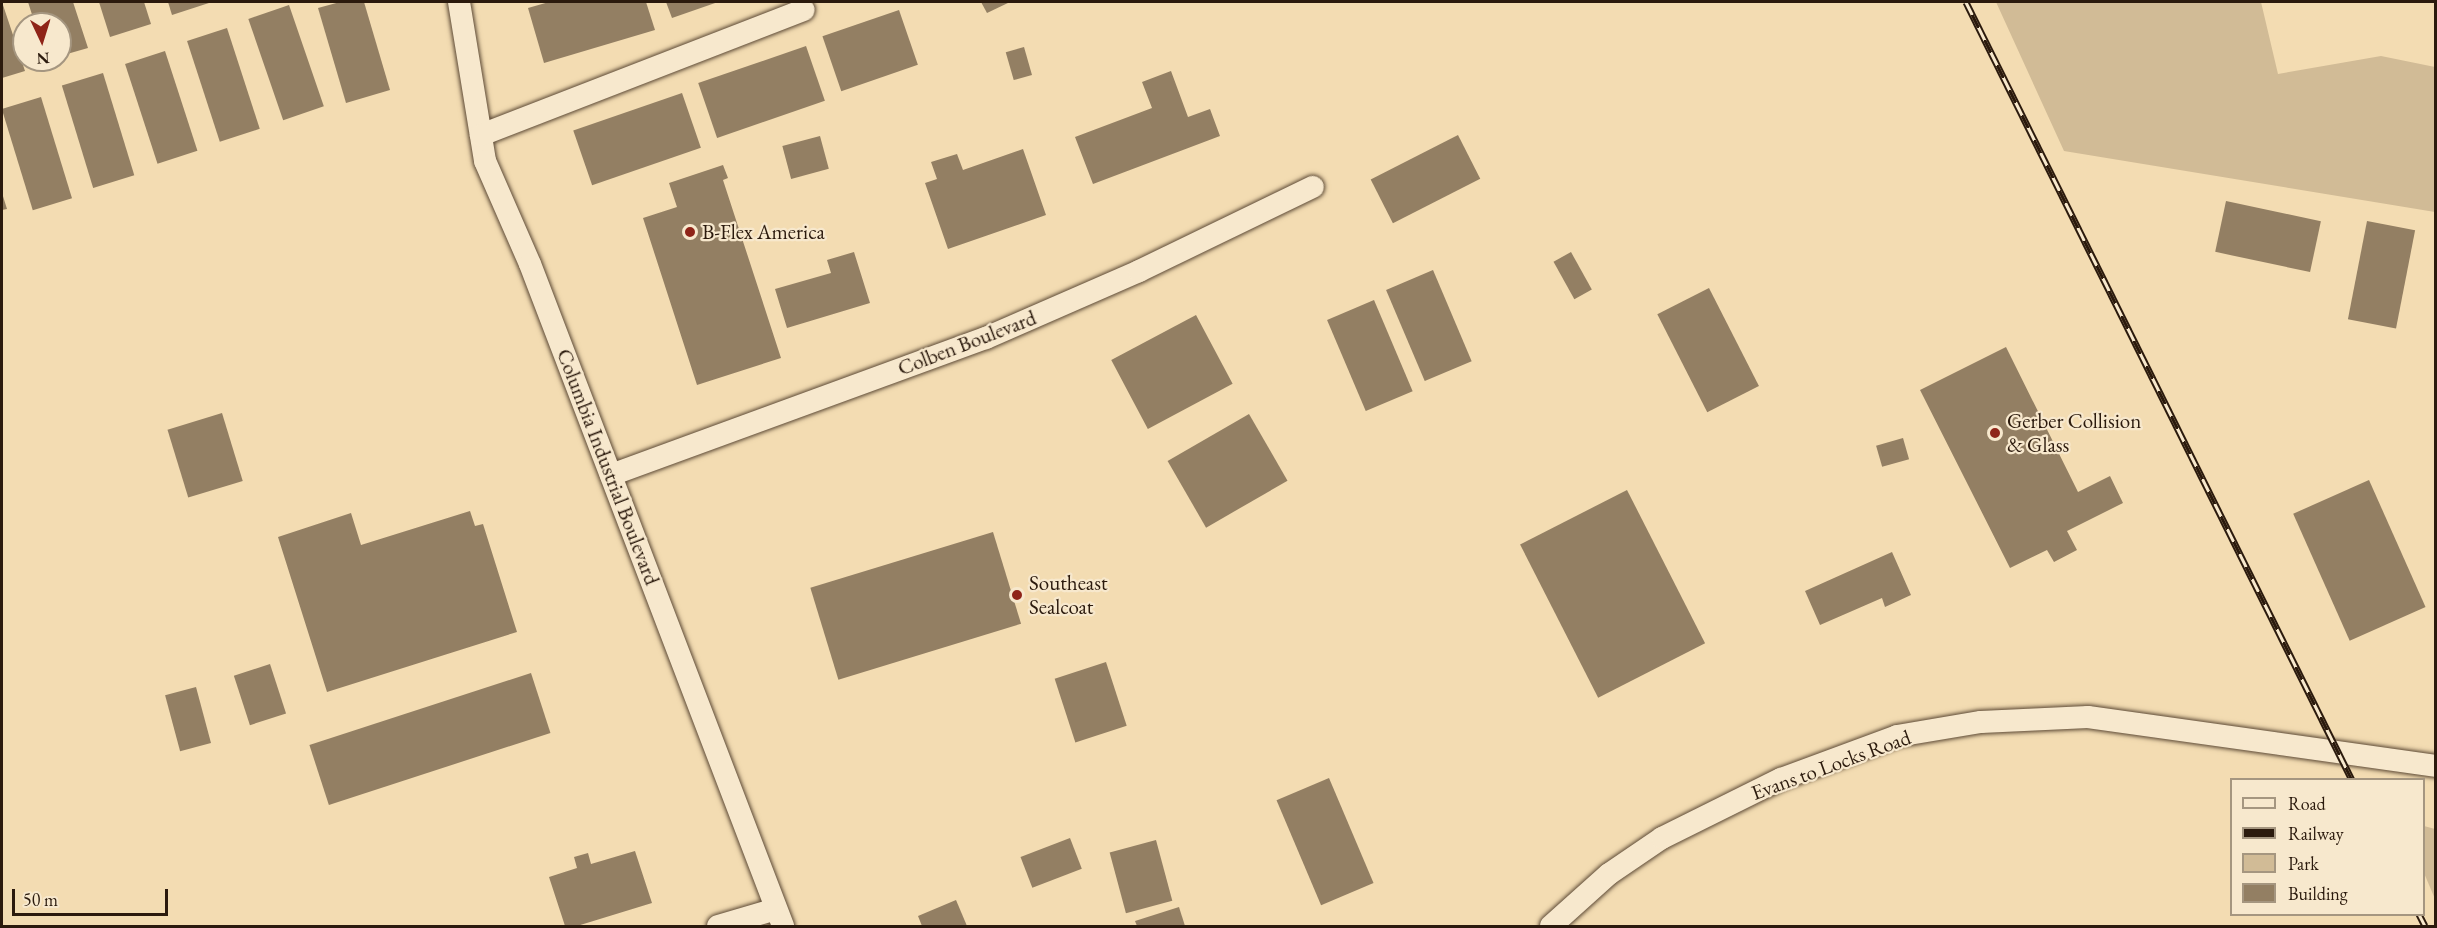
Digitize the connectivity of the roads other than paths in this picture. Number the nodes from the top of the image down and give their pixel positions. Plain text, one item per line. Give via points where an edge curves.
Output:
1 (459, 2) edge
2 (804, 10) dead end
3 (481, 135) junction
4 (1313, 187) dead end
5 (611, 475) junction
6 (2436, 766) edge
7 (779, 918) edge
8 (718, 927) edge
9 (1551, 927) edge

1 - 3 street, Columbia Industrial Boulevard
2 - 3 street
3 - 5 street, Columbia Industrial Boulevard via 485,161
4 - 5 street, Colben Boulevard via 1139,271 986,338
5 - 7 street, Columbia Industrial Boulevard
6 - 9 street, Evans to Locks Road via 2088,717 1981,723 1897,736 1781,779 1662,838 1609,874
7 - 8 street

